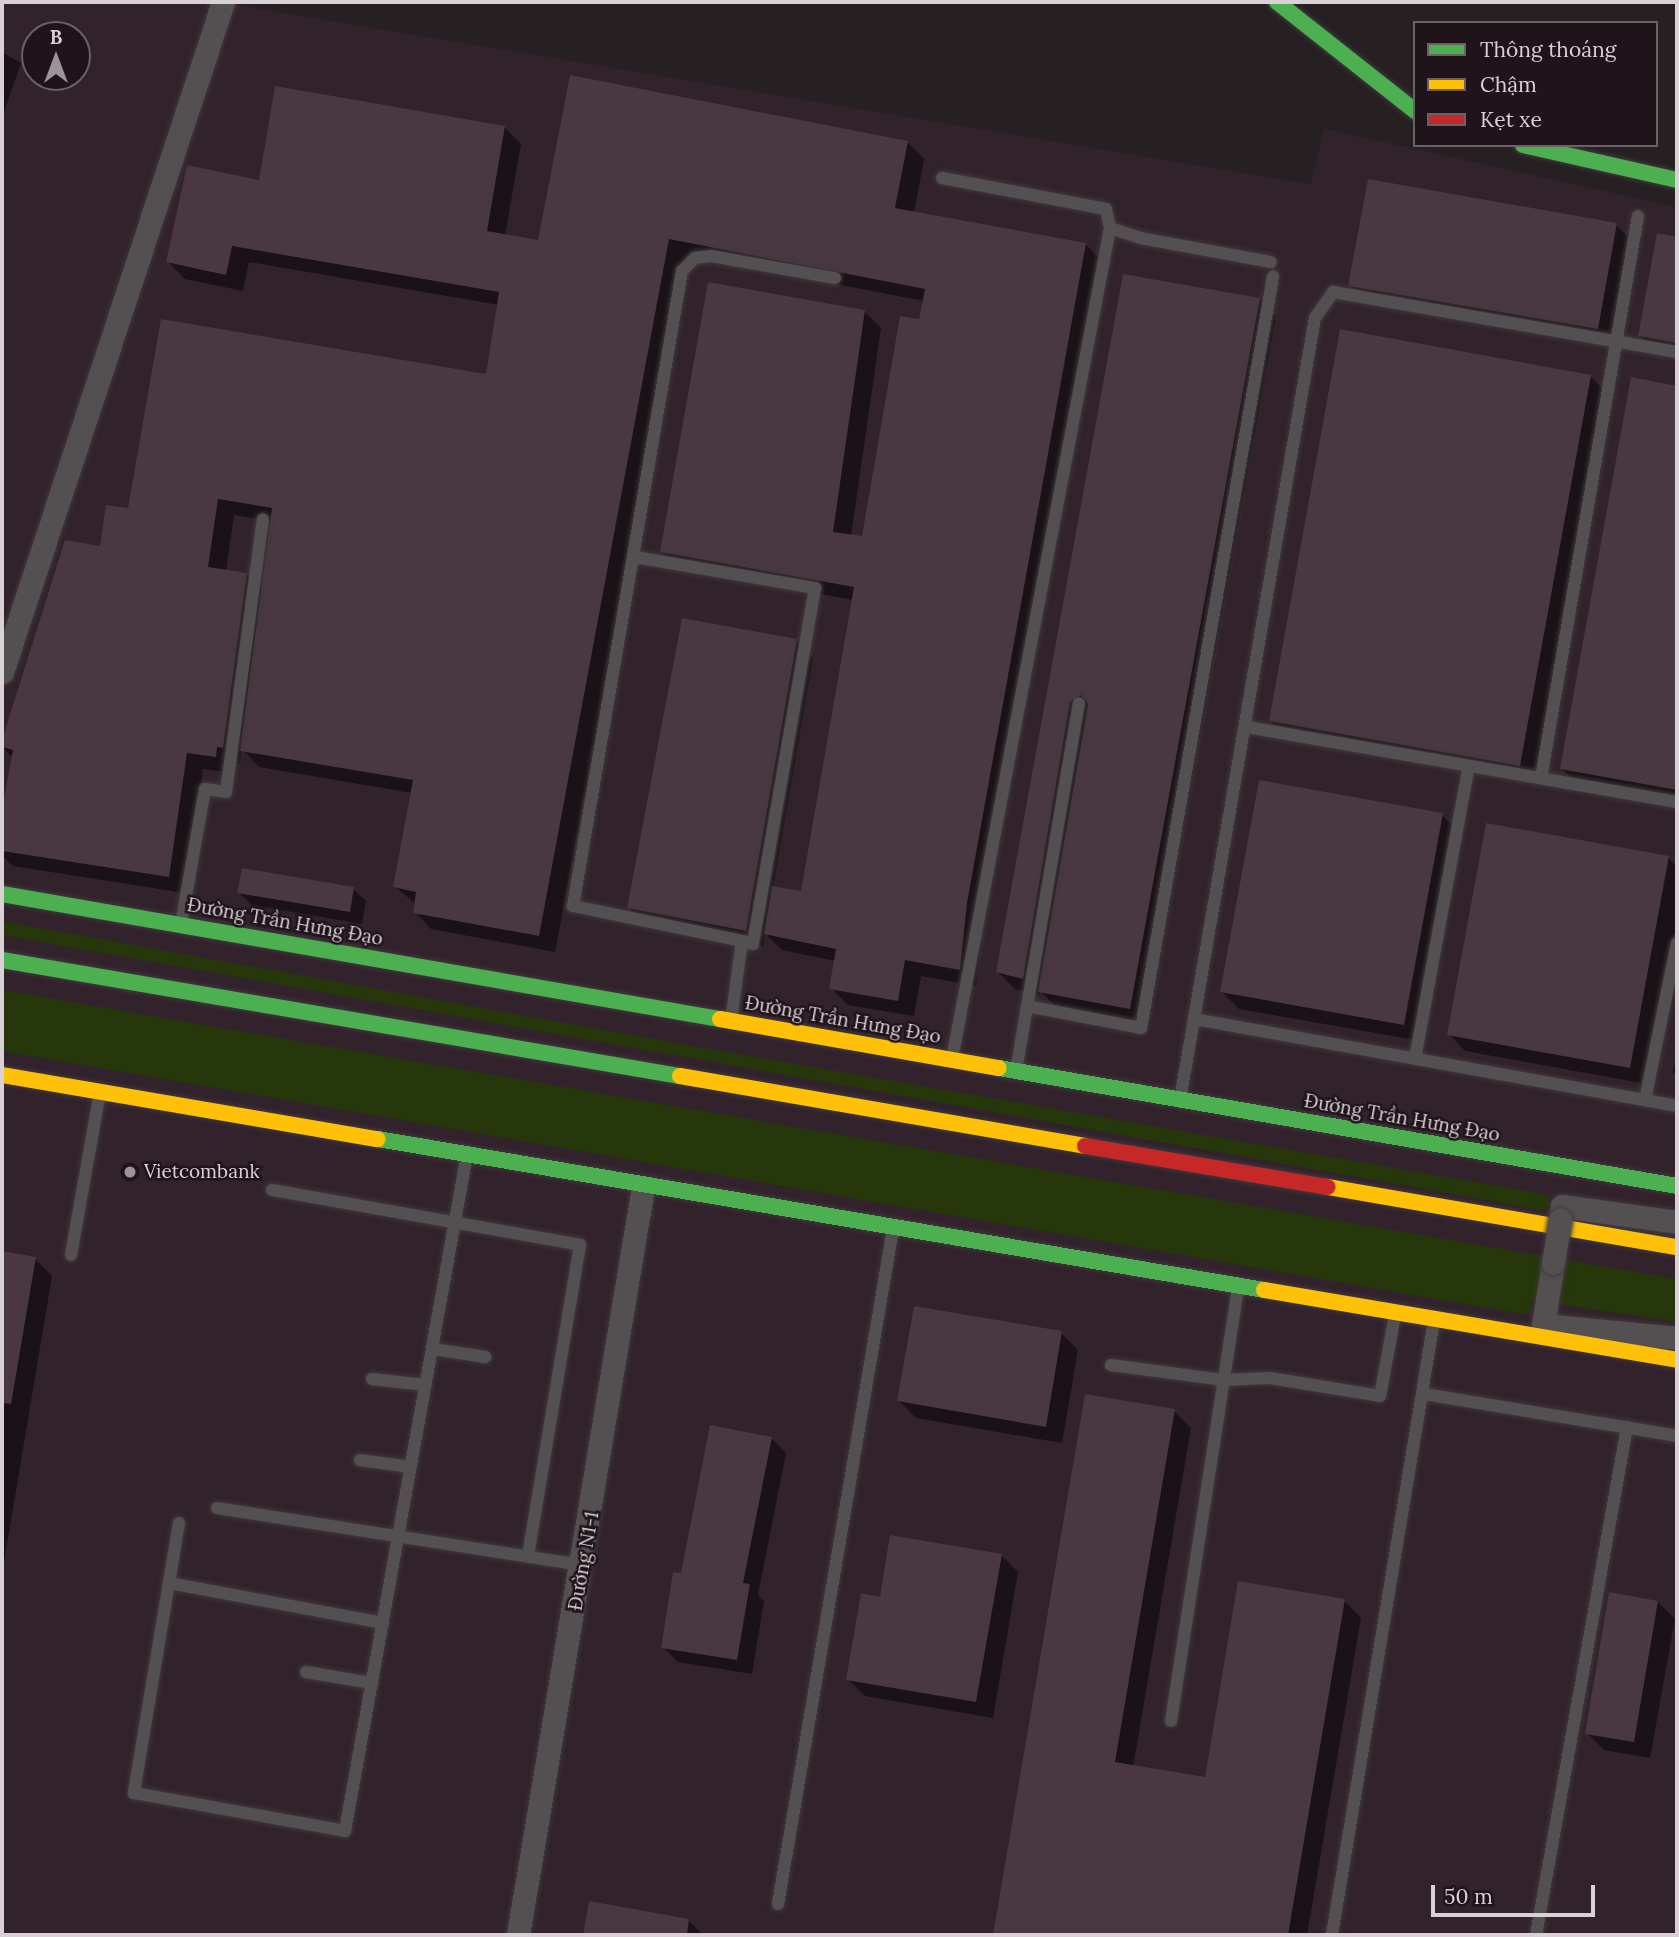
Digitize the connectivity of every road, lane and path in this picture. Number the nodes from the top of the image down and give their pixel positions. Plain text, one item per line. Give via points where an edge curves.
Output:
1 (223, 2) edge
2 (1277, 2) edge
3 (1413, 109) edge
4 (1531, 147) edge
5 (942, 178) dead end
6 (1677, 180) edge
7 (1638, 216) dead end
8 (1110, 228) junction
9 (1271, 262) dead end
10 (1273, 276) dead end
11 (835, 278) dead end
12 (1617, 341) junction
13 (1677, 352) edge
14 (263, 519) dead end
15 (635, 557) junction
16 (2, 672) edge
17 (1079, 703) dead end
18 (1247, 727) junction
19 (1469, 766) junction
20 (1541, 778) junction
21 (1677, 802) edge
22 (2, 894) edge
23 (181, 925) junction
24 (742, 942) junction
25 (1677, 943) edge
26 (2, 960) edge
27 (1027, 1006) junction
28 (1194, 1019) junction
29 (731, 1022) junction
30 (1415, 1059) junction
31 (952, 1060) junction
32 (1016, 1072) junction
33 (2, 1075) edge
34 (100, 1092) junction
35 (1645, 1100) junction
36 (1180, 1101) junction
37 (1677, 1106) edge
38 (467, 1154) junction
39 (643, 1186) junction
40 (1677, 1186) edge
41 (272, 1190) dead end
42 (456, 1219) junction
43 (1677, 1222) edge
44 (893, 1228) junction
45 (1677, 1247) edge
46 (71, 1255) dead end
47 (1238, 1288) junction
48 (1395, 1315) junction
49 (1434, 1321) junction
50 (1677, 1338) edge
51 (433, 1349) junction
52 (485, 1357) dead end
53 (1677, 1360) edge
54 (1111, 1365) dead end
55 (372, 1379) dead end
56 (1224, 1380) junction
57 (426, 1385) junction
58 (1424, 1394) junction
59 (1627, 1427) junction
60 (1677, 1436) edge
61 (360, 1460) dead end
62 (411, 1467) junction
63 (217, 1508) dead end
64 (179, 1523) dead end
65 (399, 1536) junction
66 (528, 1556) junction
67 (583, 1565) junction
68 (169, 1583) junction
69 (383, 1623) junction
70 (306, 1672) dead end
71 (372, 1683) junction
72 (1171, 1721) dead end
73 (778, 1904) dead end
74 (518, 1935) edge
75 (1332, 1935) edge
76 (1536, 1935) edge

1 - 16 street
2 - 3 main road
4 - 6 main road
5 - 8 lane via 1106,209
7 - 12 lane
8 - 9 lane via 1140,238
8 - 31 lane
10 - 27 lane via 1141,1028
11 - 15 lane via 711,256 686,265 679,280
12 - 13 lane
12 - 18 lane via 1333,292 1315,318
12 - 20 lane
14 - 23 lane via 226,792 205,789
15 - 24 lane via 573,906
15 - 24 lane via 815,588 753,944
17 - 27 lane
18 - 19 lane
18 - 28 lane
19 - 20 lane
19 - 30 lane
20 - 21 lane
22 - 23 main road, Đường Trần Hưng Đạo
23 - 29 main road, Đường Trần Hưng Đạo
24 - 29 lane
25 - 35 lane
26 - 45 main road
27 - 32 lane
28 - 30 lane
28 - 36 lane
29 - 31 main road, Đường Trần Hưng Đạo
30 - 35 lane
31 - 32 main road, Đường Trần Hưng Đạo
32 - 36 main road, Đường Trần Hưng Đạo
33 - 34 main road
34 - 38 main road
34 - 46 lane
35 - 37 lane
36 - 40 main road, Đường Trần Hưng Đạo
38 - 39 main road
38 - 42 lane
39 - 44 main road
39 - 67 street, Đường N1-1
41 - 42 lane
42 - 51 lane
42 - 66 lane via 580,1245
43 - 50 street, bridge via 1562,1206 1543,1325
44 - 47 main road
44 - 73 lane
47 - 48 main road
47 - 56 lane
48 - 49 main road
48 - 56 lane via 1380,1396 1270,1378
49 - 53 main road
49 - 58 lane
51 - 52 lane
51 - 57 lane
54 - 56 lane
55 - 57 lane
56 - 72 lane
57 - 62 lane
58 - 59 lane
58 - 75 lane
59 - 60 lane
59 - 76 lane
61 - 62 lane
62 - 65 lane
63 - 65 lane
64 - 68 lane
65 - 66 lane
65 - 69 lane
66 - 67 lane
67 - 74 street, Đường N1-1
68 - 69 lane
68 - 71 lane via 134,1793 345,1831
69 - 71 lane
70 - 71 lane

